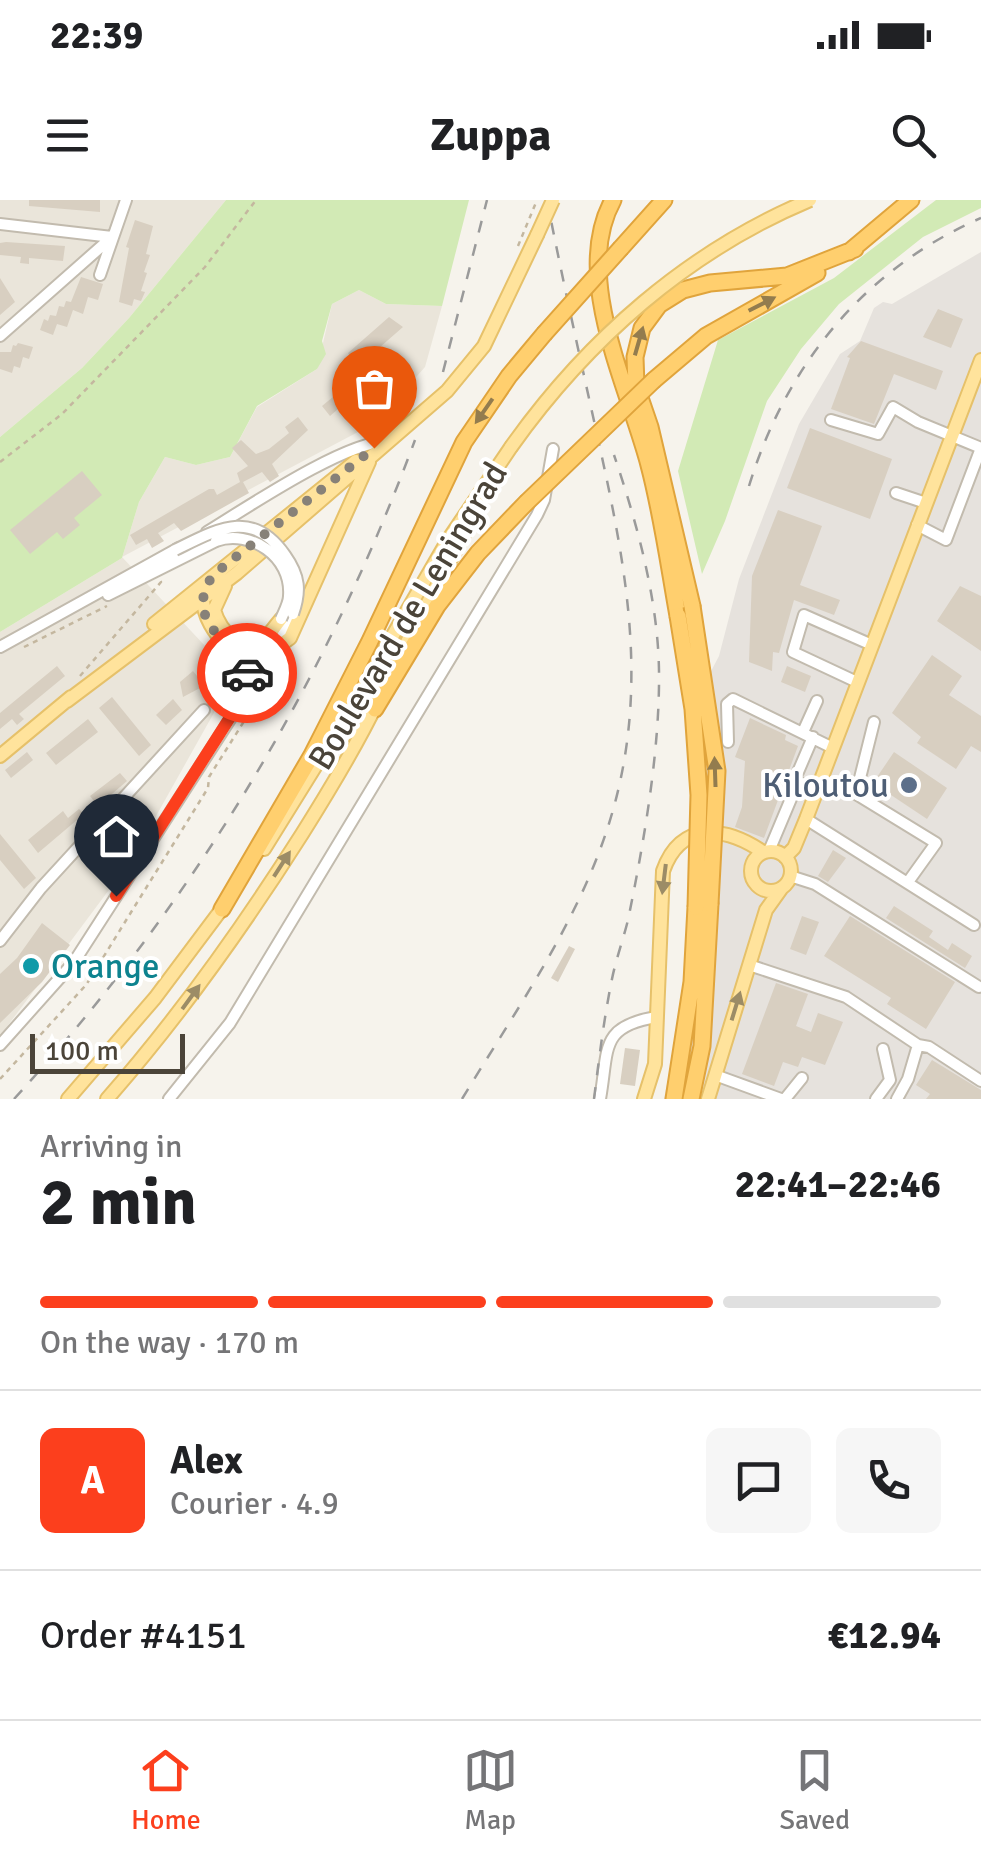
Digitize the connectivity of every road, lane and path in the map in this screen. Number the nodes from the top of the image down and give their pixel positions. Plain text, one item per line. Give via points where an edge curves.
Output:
1 (126, 200) edge
2 (256, 200) edge
3 (537, 200) edge
4 (553, 200) edge
5 (614, 200) edge
6 (664, 200) edge
7 (810, 200) edge
8 (911, 200) edge
9 (0, 224) edge
10 (112, 237) junction
11 (854, 249) junction
12 (513, 259) dead end
13 (100, 275) dead end
14 (0, 336) edge
15 (981, 360) edge
16 (831, 420) dead end
17 (951, 435) junction
18 (389, 440) junction
19 (511, 447) junction
20 (553, 449) dead end
21 (370, 460) junction
22 (0, 462) edge
23 (896, 493) dead end
24 (926, 503) junction
25 (917, 525) junction
26 (175, 550) junction
27 (154, 568) junction
28 (237, 572) junction
29 (213, 575) junction
30 (202, 600) junction
31 (114, 602) dead end
32 (685, 611) junction
33 (287, 617) junction
34 (208, 623) junction
35 (159, 629) junction
36 (872, 645) junction
37 (0, 648) edge
38 (276, 648) junction
39 (17, 650) dead end
40 (857, 682) junction
41 (252, 683) junction
42 (79, 688) junction
43 (67, 701) junction
44 (817, 701) dead end
45 (374, 709) junction
46 (204, 710) dead end
47 (874, 722) dead end
48 (808, 735) junction
49 (728, 742) dead end
50 (833, 748) junction
51 (0, 756) edge
52 (798, 772) dead end
53 (208, 788) dead end
54 (817, 789) junction
55 (806, 819) junction
56 (766, 852) junction
57 (785, 857) junction
58 (790, 876) junction
59 (908, 882) junction
60 (780, 889) junction
61 (703, 906) junction
62 (222, 909) junction
63 (974, 924) dead end
64 (0, 941) edge
65 (749, 965) junction
66 (979, 987) edge
67 (657, 1017) junction
68 (0, 1045) edge
69 (918, 1045) junction
70 (884, 1049) dead end
71 (716, 1074) junction
72 (802, 1078) dead end
73 (0, 1079) edge
74 (981, 1081) edge
75 (68, 1099) edge
76 (107, 1099) edge
77 (169, 1099) edge
78 (600, 1099) edge
79 (644, 1099) edge
80 (674, 1099) edge
81 (692, 1099) edge
82 (708, 1099) edge
83 (783, 1099) edge
84 (876, 1099) edge
85 (897, 1099) edge

1 - 10 street
2 - 22 path via 204,266 62,414
3 - 12 path
4 - 18 main road, bridge via 484,346 447,390
5 - 32 highway via 596,259 605,316
6 -> 62 highway, bridge via 544,334 464,442 337,706
7 - 19 main road, bridge via 730,241 635,310 562,382
8 - 11 highway
9 - 10 street
10 - 13 street
10 - 14 street
32 -> 11 highway via 636,386 642,328 659,305 683,290 788,276
45 -> 11 highway, bridge via 478,553 654,380 706,336
15 - 17 main road
16 - 17 street via 878,434 893,406
17 - 24 main road
17 - 25 street via 981,448 946,540
18 - 21 main road
18 - 26 street via 348,451
18 - 29 main road
19 - 45 main road, Boulevard de Leningrad
19 - 62 main road, Boulevard de Leningrad
20 - 77 street via 537,515 230,1023
21 - 28 main road
21 - 38 main road via 290,638
23 - 24 street
24 - 25 main road
25 - 36 main road
26 - 27 street
26 - 33 street, bridge via 225,528 266,532 295,570 300,588
27 - 33 street, bridge via 230,536 244,537 283,567
27 - 37 street
27 - 42 path via 160,582 75,682
28 - 30 main road
28 - 33 main road via 214,610 225,632 250,645
29 - 30 main road
29 - 42 main road
30 - 34 main road
30 - 35 main road
31 - 39 path
32 - 61 highway, bridge
33 - 38 street
34 - 35 main road via 187,618
34 - 41 main road
35 - 43 main road
36 - 40 main road
36 - 40 street via 804,614 793,652
38 - 41 street
40 - 50 main road
41 - 68 street via 74,962
42 - 43 main road
43 - 51 main road
44 - 48 street
76 -> 45 main road, Boulevard de Leningrad via 228,945
46 - 64 street
47 - 59 street via 856,794 936,843
48 - 49 street via 733,698 726,704
48 - 50 street
48 - 52 street
50 - 54 main road
53 - 73 path via 86,985
54 - 55 main road
54 - 56 street via 798,782
55 - 57 main road
55 - 59 street
56 - 57 main road
56 - 60 main road via 753,861 752,880 762,889
56 -> 67 main road via 719,834 684,839 671,851 663,870
57 - 58 main road
58 - 60 main road
58 - 66 street via 815,884
59 - 63 street
60 - 65 main road via 766,910
61 - 80 highway
61 - 81 highway via 702,1046
62 - 75 main road, Boulevard de Leningrad
65 - 69 street via 846,997
71 -> 65 main road
67 - 78 street via 634,1021 612,1036
67 - 79 main road via 655,1064
69 - 74 street
69 - 85 street
70 - 84 street via 890,1080
71 - 82 main road
71 - 83 street
72 - 83 street

